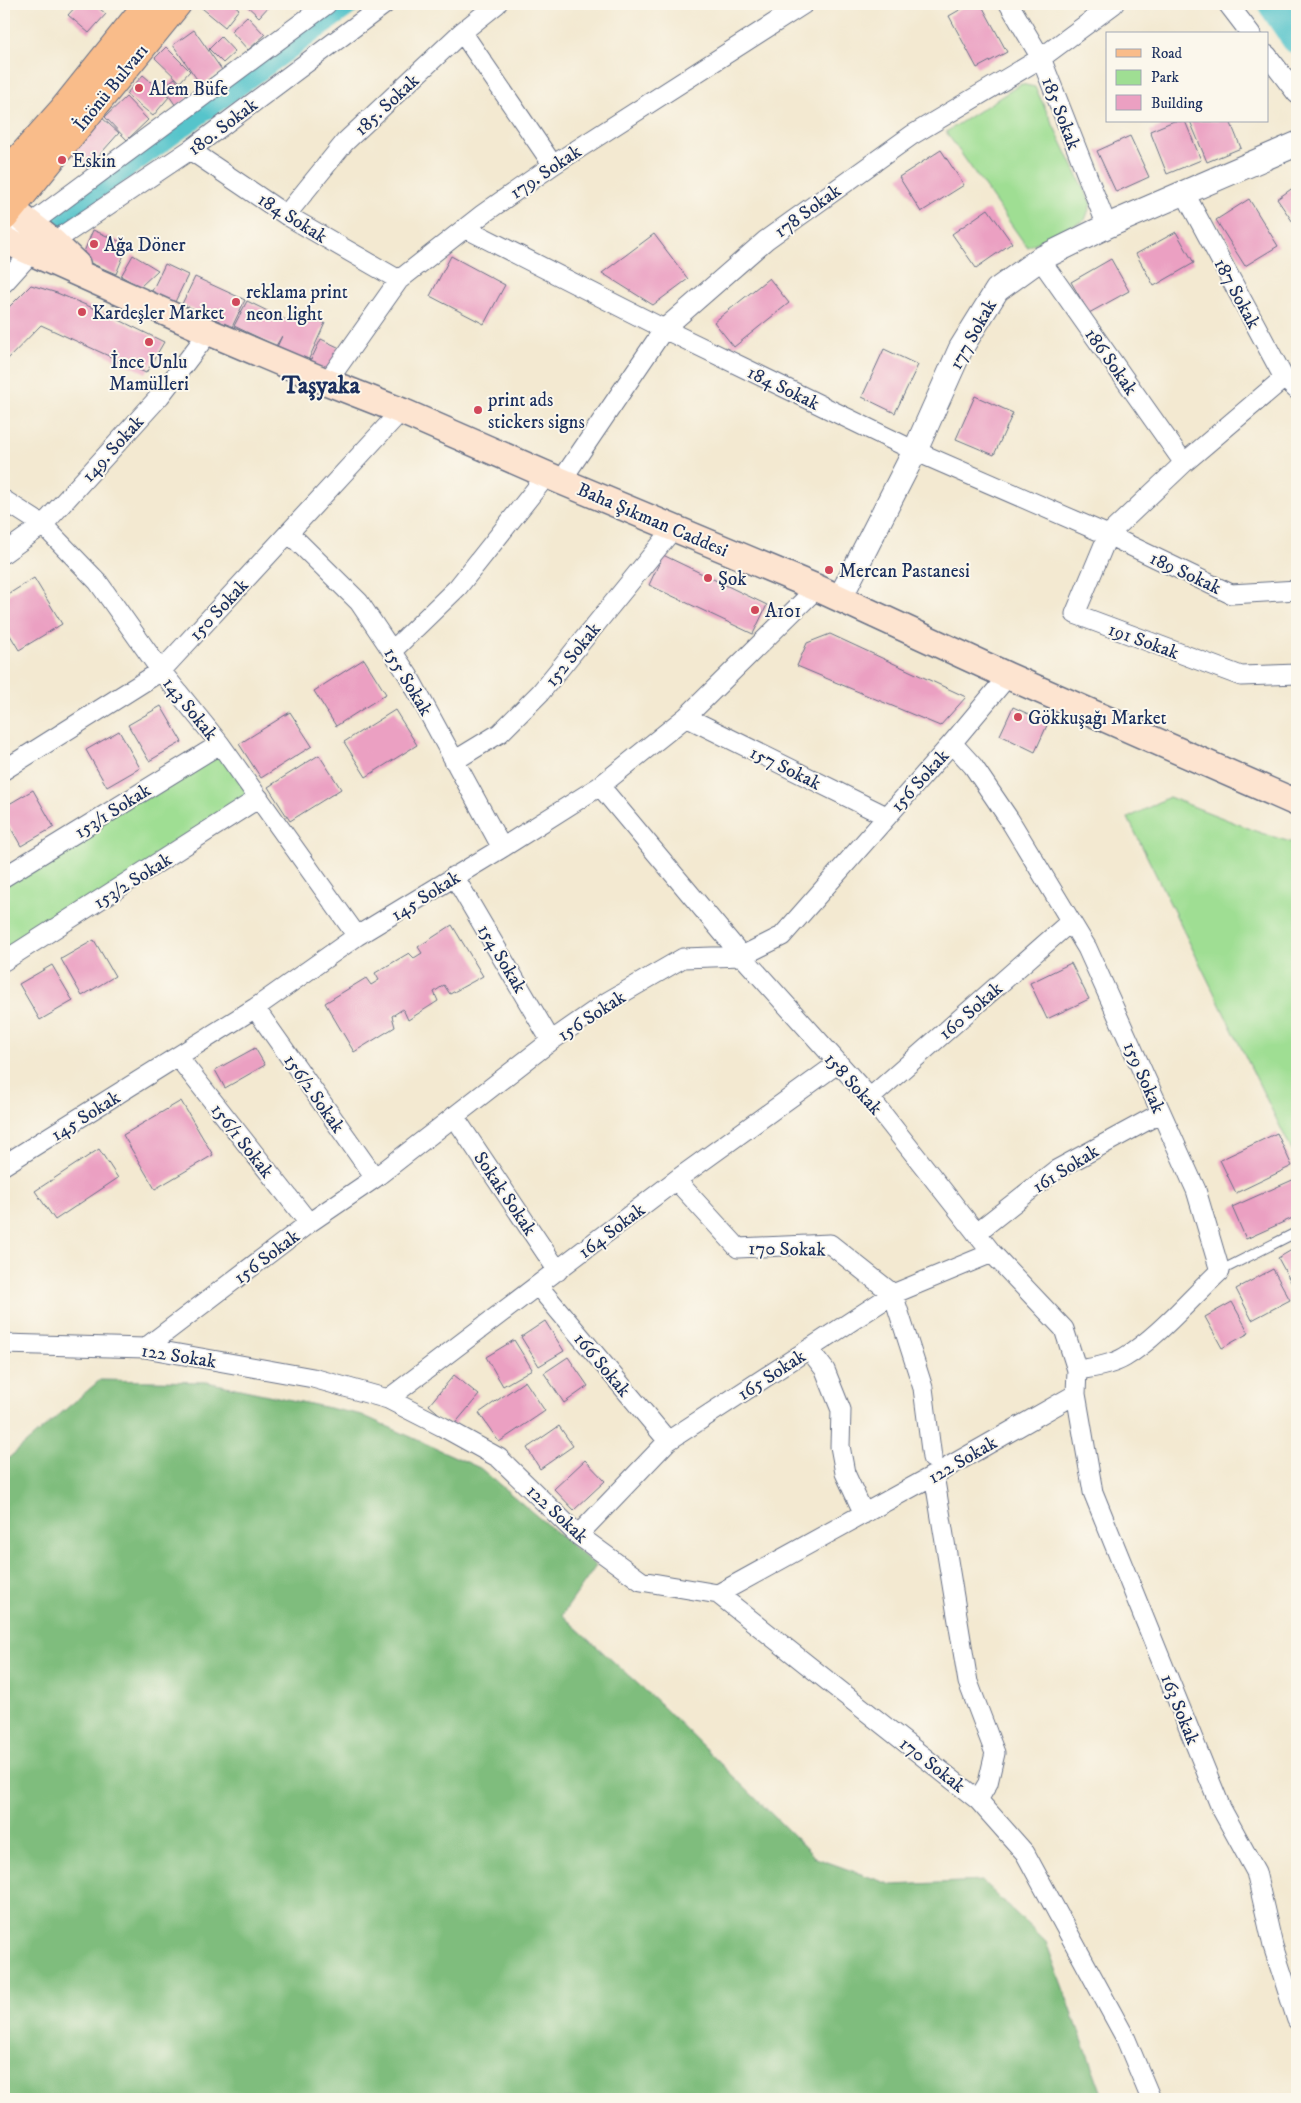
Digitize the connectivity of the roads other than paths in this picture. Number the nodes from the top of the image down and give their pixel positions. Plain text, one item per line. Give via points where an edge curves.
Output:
1 (148, 4) edge
2 (177, 4) edge
3 (327, 4) edge
4 (385, 4) edge
5 (497, 4) edge
6 (804, 4) edge
7 (1009, 4) edge
8 (1114, 4) edge
9 (1228, 4) edge
10 (462, 32) junction
11 (1249, 32) edge
12 (1268, 56) edge
13 (1041, 58) junction
14 (1297, 94) edge
15 (1297, 144) edge
16 (190, 150) junction
17 (553, 164) junction
18 (4, 176) edge
19 (1184, 192) junction
20 (286, 215) junction
21 (11, 216) edge
22 (1107, 226) junction
23 (466, 228) junction
24 (4, 240) edge
25 (43, 247) junction
26 (1040, 259) junction
27 (399, 280) junction
28 (4, 283) edge
29 (664, 329) junction
30 (209, 332) junction
31 (327, 382) junction
32 (1291, 384) edge
33 (401, 411) junction
34 (914, 451) junction
35 (1184, 463) junction
36 (554, 478) junction
37 (4, 500) edge
38 (43, 525) junction
39 (674, 528) junction
40 (289, 533) junction
41 (1108, 535) junction
42 (4, 553) edge
43 (817, 588) junction
44 (1297, 590) edge
45 (840, 598) junction
46 (392, 651) junction
47 (161, 672) junction
48 (1297, 674) edge
49 (1008, 676) junction
50 (686, 717) junction
51 (220, 744) junction
52 (952, 744) junction
53 (454, 761) junction
54 (4, 770) edge
55 (600, 786) junction
56 (259, 798) junction
57 (1297, 804) edge
58 (886, 816) junction
59 (502, 848) junction
60 (454, 876) junction
61 (4, 877) edge
62 (1070, 922) junction
63 (357, 936) junction
64 (742, 956) junction
65 (4, 961) edge
66 (255, 1008) junction
67 (551, 1040) junction
68 (178, 1057) junction
69 (837, 1064) junction
70 (870, 1098) junction
71 (1161, 1113) junction
72 (454, 1116) junction
73 (4, 1165) edge
74 (375, 1178) junction
75 (676, 1180) junction
76 (309, 1223) junction
77 (1297, 1232) edge
78 (976, 1233) junction
79 (992, 1253) junction
80 (558, 1270) junction
81 (1220, 1271) junction
82 (538, 1286) junction
83 (893, 1294) junction
84 (4, 1344) edge
85 (145, 1348) junction
86 (809, 1350) junction
87 (1077, 1370) junction
88 (1076, 1394) junction
89 (388, 1399) junction
90 (668, 1442) junction
91 (933, 1466) junction
92 (864, 1514) junction
93 (578, 1535) junction
94 (718, 1594) junction
95 (978, 1800) junction
96 (1297, 2020) edge
97 (1150, 2099) edge

1 - 18 main road, İnönü Bulvarı via 63,110
2 - 21 main road, İnönü Bulvarı
3 - 21 street
4 - 16 street, 180. Sokak
5 - 10 street, 185. Sokak
6 - 17 street, 179. Sokak
7 - 13 street, 185 Sokak
8 - 13 street, 178 Sokak
9 - 11 street
10 - 17 street
10 - 20 street, 185. Sokak via 345,142
12 - 14 street
13 - 22 street, 185 Sokak
13 - 29 street, 178 Sokak via 912,135 766,240
15 - 19 street, 177 Sokak
16 - 20 street, 184 Sokak
16 - 25 street, 180. Sokak
17 - 23 street, 179. Sokak
19 - 22 street, 177 Sokak
19 - 32 street, 187 Sokak
20 - 27 street, 184 Sokak
21 - 25 main road, Baha Şıkman Caddesi
22 - 26 street, 177 Sokak
23 - 27 street, 179. Sokak
23 - 29 street, 184 Sokak
24 - 25 main road, Baha Şıkman Caddesi
25 - 28 street, 180. Sokak
25 - 30 main road, Baha Şıkman Caddesi via 88,277
26 - 34 street, 177 Sokak via 996,290 961,348
26 - 35 street, 186 Sokak
27 - 31 street, 179. Sokak
29 - 34 street, 184 Sokak
29 - 36 street, 178 Sokak
30 - 31 main road, Baha Şıkman Caddesi
30 - 38 street, 149. Sokak via 160,396
31 - 33 main road, Baha Şıkman Caddesi
32 - 35 street
33 - 36 main road, Baha Şıkman Caddesi
33 - 40 street, 150 Sokak
34 - 41 street, 184 Sokak
34 - 45 street, 177 Sokak
35 - 41 street
36 - 39 main road, Baha Şıkman Caddesi
36 - 46 street, 178 Sokak via 458,587
37 - 38 street, 143 Sokak
38 - 42 street, 149. Sokak
38 - 47 street, 143 Sokak via 98,582
39 - 43 main road, Baha Şıkman Caddesi
39 - 53 street, 152 Sokak via 540,693 500,733
40 - 46 street, 155 Sokak via 359,602
40 - 47 street, 150 Sokak
41 - 44 street, 189 Sokak via 1232,594
41 - 48 street, 191 Sokak via 1075,614 1241,676
43 - 45 main road, Baha Şıkman Caddesi
43 - 50 street, 145 Sokak
45 - 49 main road, Baha Şıkman Caddesi
46 - 53 street, 155 Sokak
47 - 51 street, 143 Sokak
47 - 54 street, 150 Sokak
49 - 52 street, 156 Sokak
49 - 57 main road, Baha Şıkman Caddesi
50 - 55 street, 145 Sokak
50 - 58 street, 157 Sokak
51 - 56 street, 143 Sokak
51 - 61 street, 153/1 Sokak
52 - 58 street, 156 Sokak
52 - 62 street, 159 Sokak via 973,766 1009,819
53 - 59 street, 155 Sokak
55 - 59 street, 145 Sokak
55 - 64 street, 158 Sokak
56 - 63 street, 143 Sokak
56 - 65 street, 153/2 Sokak
58 - 64 street, 156 Sokak via 782,936
59 - 60 street, 145 Sokak
60 - 63 street, 145 Sokak
60 - 67 street, 154 Sokak
62 - 70 street, 160 Sokak
62 - 71 street, 159 Sokak via 1086,948
63 - 66 street, 145 Sokak
64 - 67 street, 156 Sokak via 683,958 607,1002
64 - 69 street, 158 Sokak
66 - 68 street, 145 Sokak
66 - 74 street, 156/2 Sokak
67 - 72 street, 156 Sokak
68 - 73 street, 145 Sokak
68 - 76 street, 156/1 Sokak
69 - 70 street, 158 Sokak
69 - 75 street, 164 Sokak
70 - 78 street, 158 Sokak
71 - 78 street, 161 Sokak via 1056,1170
71 - 81 street, 159 Sokak via 1196,1190
72 - 74 street, 156 Sokak
72 - 80 street, Sokak Sokak
74 - 76 street, 156 Sokak
75 - 80 street, 164 Sokak
75 - 83 street, 170 Sokak via 738,1248 830,1244
76 - 85 street, 156 Sokak
77 - 81 lane
78 - 79 street, 158 Sokak
79 - 83 street, 165 Sokak
79 - 87 street, 158 Sokak via 1064,1329
80 - 82 street, 164 Sokak
81 - 87 street via 1154,1335 1124,1357
82 - 89 street, 164 Sokak
82 - 90 street, 166 Sokak
83 - 86 street, 165 Sokak
83 - 91 street, 170 Sokak via 924,1388
84 - 85 street, 122 Sokak
85 - 89 street, 122 Sokak via 313,1378
86 - 90 street, 165 Sokak
86 - 92 street via 825,1370 841,1410 840,1446 844,1473
87 - 88 street, 158 Sokak
88 - 91 street, 122 Sokak
88 - 96 street, 163 Sokak via 1093,1492 1221,1808 1256,1872 1273,1946
89 - 93 street, 122 Sokak via 499,1458
90 - 93 street, 165 Sokak
91 - 92 street, 122 Sokak
91 - 95 street, 170 Sokak via 968,1682 996,1753 988,1784
92 - 94 street, 122 Sokak
93 - 94 street, 122 Sokak via 641,1581
94 - 95 street, 170 Sokak
95 - 97 street via 1025,1853 1125,2037

